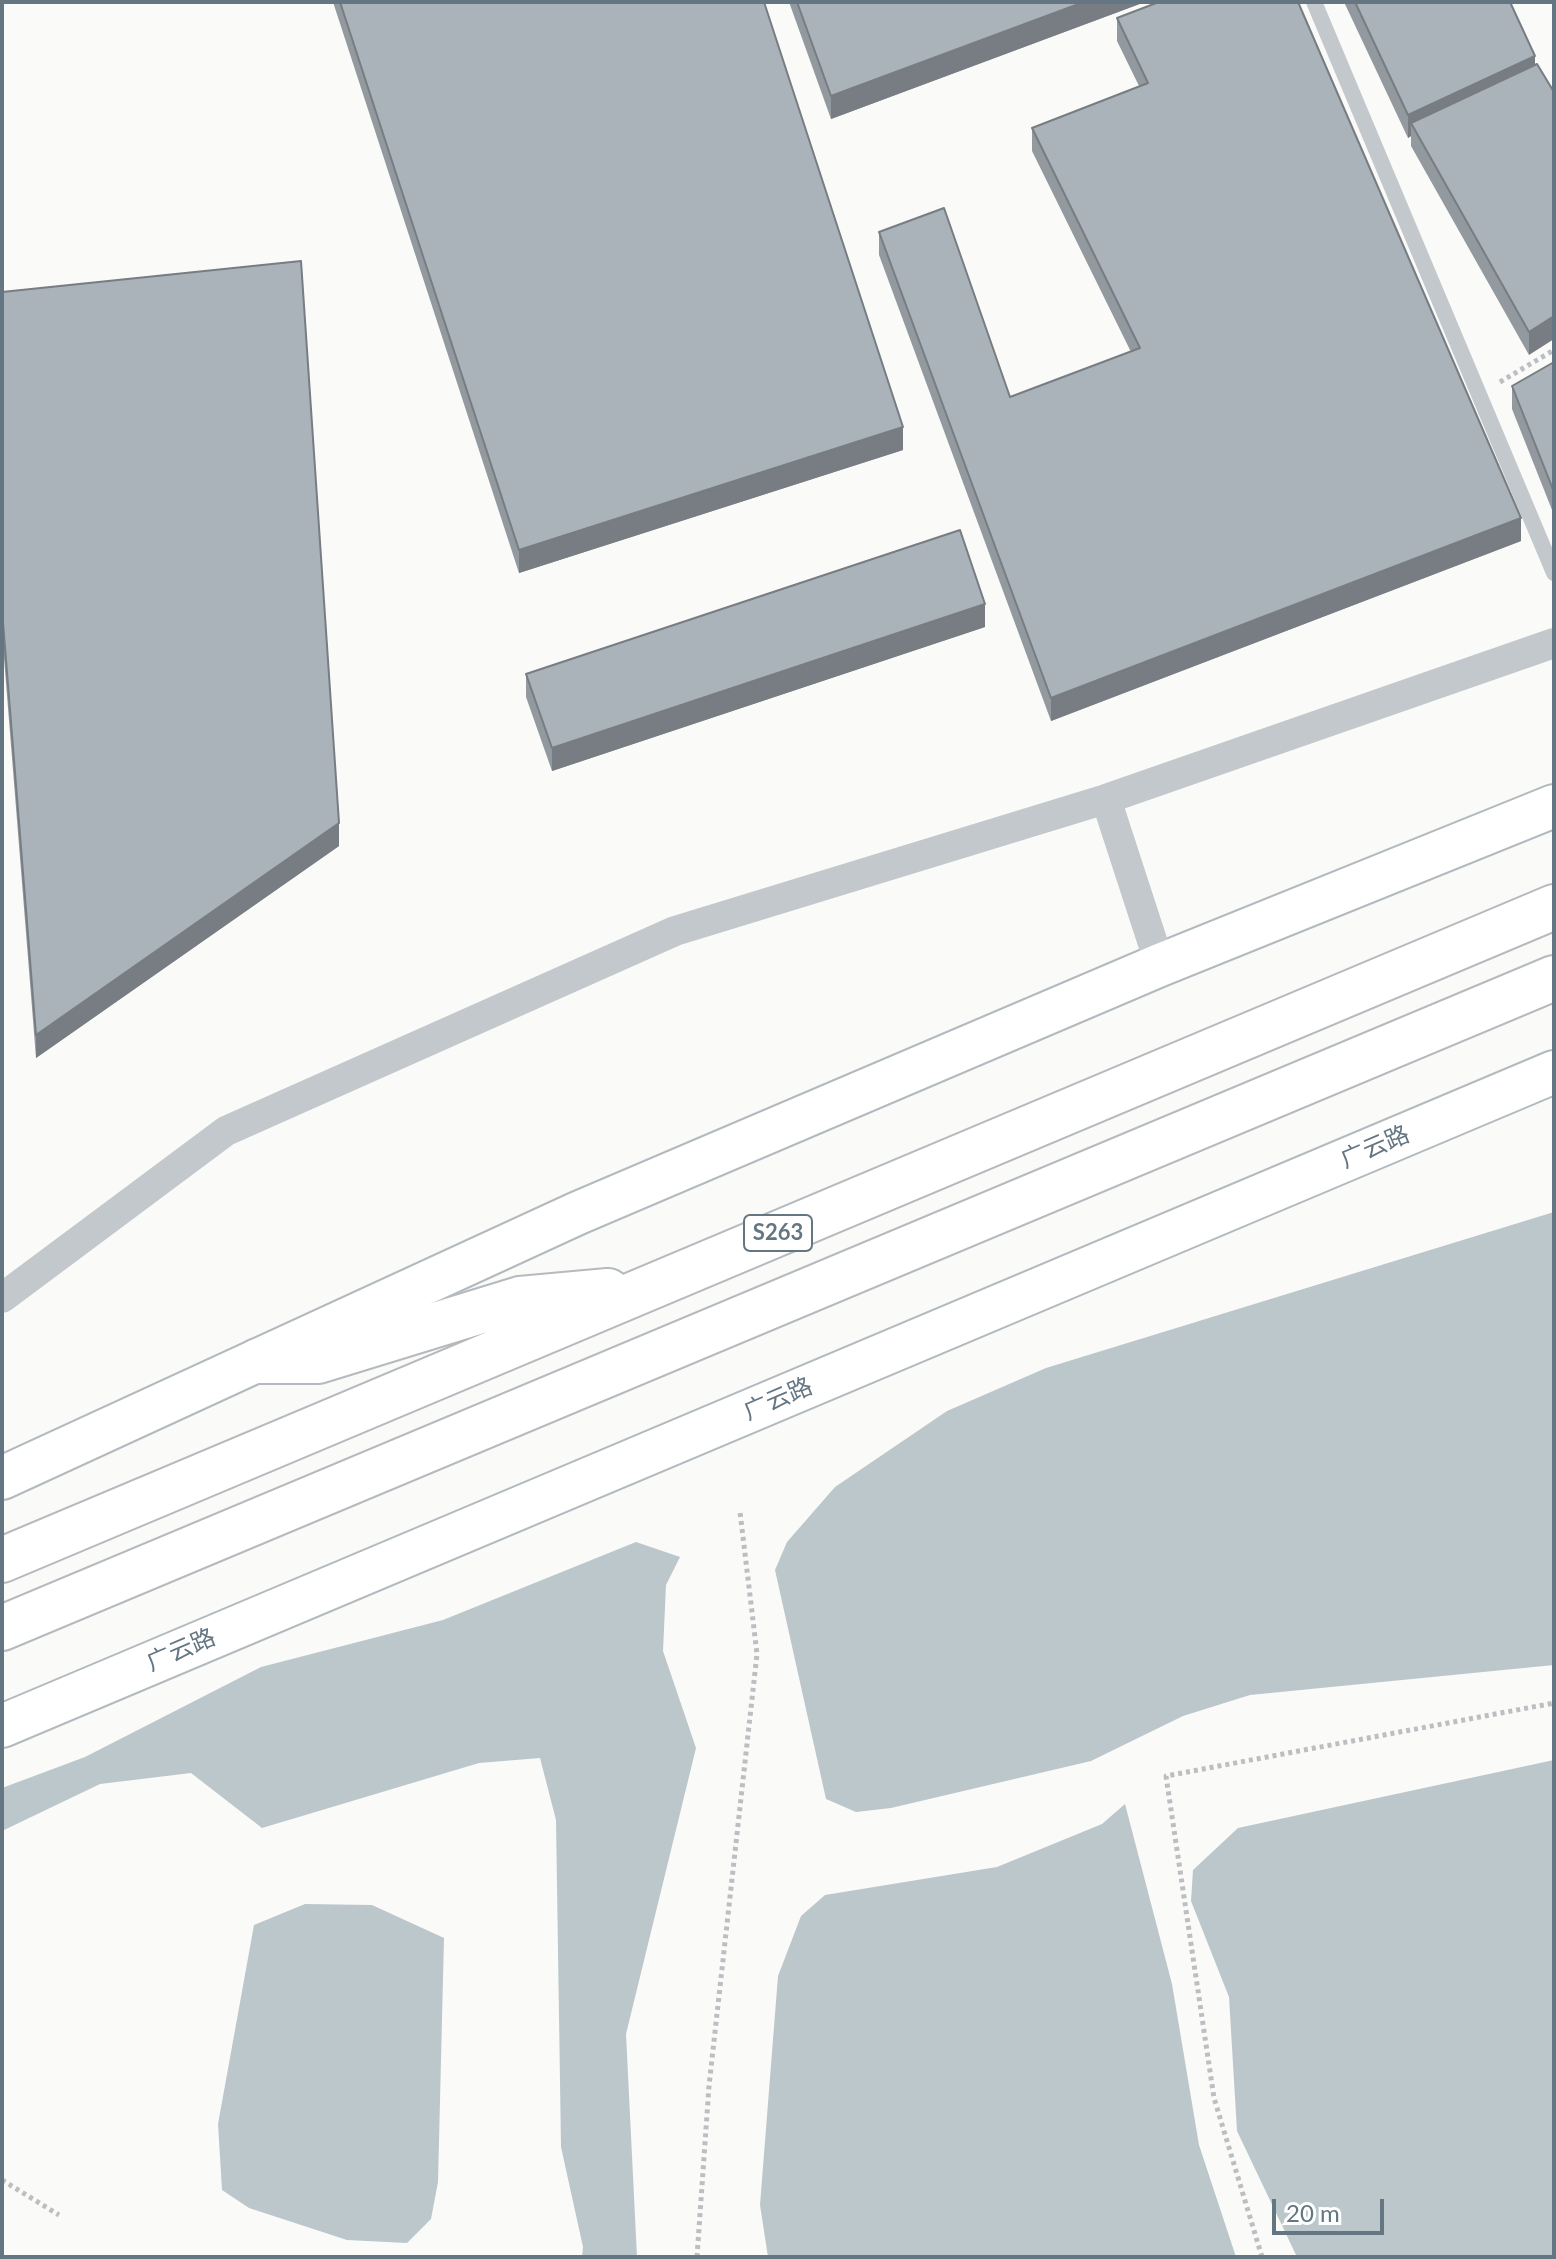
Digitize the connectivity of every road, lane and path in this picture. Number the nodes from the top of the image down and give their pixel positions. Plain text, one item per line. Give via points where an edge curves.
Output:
1 (1314, 2) edge
2 (1554, 350) edge
3 (1478, 394) junction
4 (1554, 573) edge
5 (1554, 643) edge
6 (1106, 799) junction
7 (1554, 806) edge
8 (1554, 907) edge
9 (1160, 965) junction
10 (1554, 978) edge
11 (1554, 1072) edge
12 (651, 1287) junction
13 (2, 1298) edge
14 (258, 1361) junction
15 (2, 1478) edge
16 (740, 1512) dead end
17 (2, 1560) edge
18 (2, 1628) edge
19 (1554, 1703) edge
20 (2, 1726) edge
21 (2, 2180) edge
22 (59, 2215) dead end
23 (697, 2257) edge
24 (1262, 2257) edge

1 - 3 lane
2 - 3 path
3 - 4 lane
5 - 6 street
6 - 9 street
6 - 13 street via 675,931 226,1131
7 - 9 main road
8 - 12 main road, S263
9 - 14 main road via 578,1213
10 - 18 main road, S263
11 - 20 main road, 广云路
12 - 14 main road via 520,1299 318,1361
12 - 17 main road, S263
14 - 15 main road
16 - 23 path via 757,1654 709,2086
19 - 24 path via 1166,1776 1214,2098
21 - 22 path

